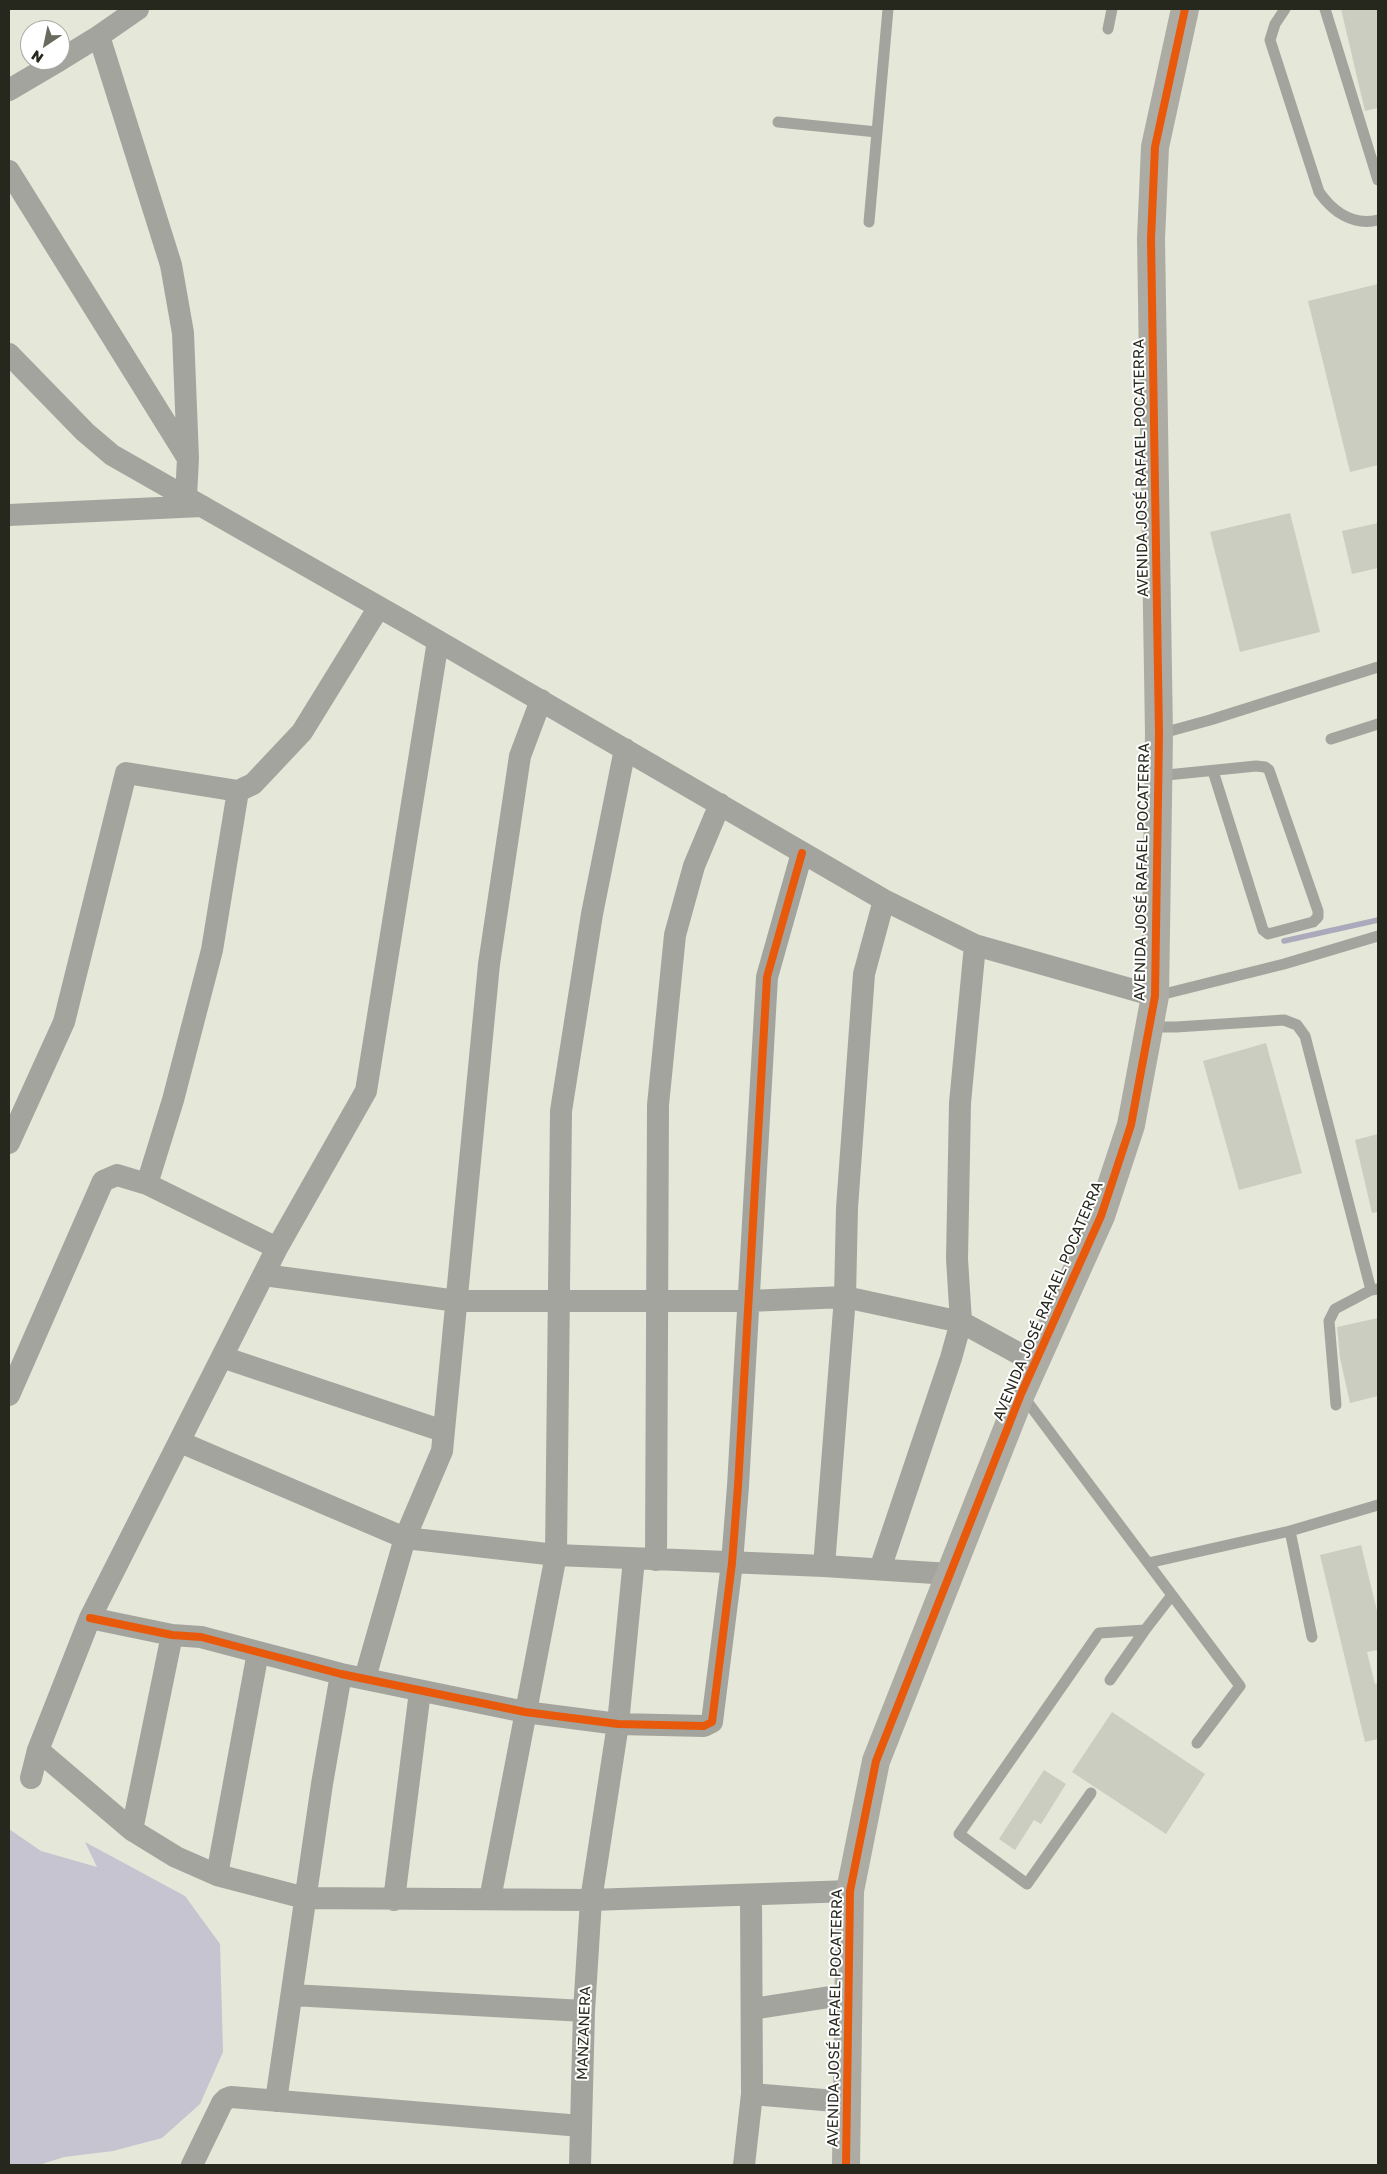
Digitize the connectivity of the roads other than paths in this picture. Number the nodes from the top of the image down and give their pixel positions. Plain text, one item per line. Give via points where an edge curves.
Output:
1 (138, 9) edge
2 (888, 9) edge
3 (1112, 9) edge
4 (1185, 9) edge
5 (1285, 9) edge
6 (1325, 9) edge
7 (1108, 30) dead end
8 (99, 36) junction
9 (70, 54) edge
10 (43, 70) edge
11 (9, 90) edge
12 (778, 122) dead end
13 (877, 132) junction
14 (9, 171) edge
15 (1378, 180) edge
16 (1378, 220) edge
17 (869, 222) dead end
18 (9, 354) edge
19 (188, 458) junction
20 (194, 502) junction
21 (9, 514) edge
22 (378, 607) junction
23 (438, 641) junction
24 (1378, 667) edge
25 (541, 700) junction
26 (1378, 724) edge
27 (1159, 734) junction
28 (1331, 739) dead end
29 (625, 749) junction
30 (1213, 770) junction
31 (1158, 776) junction
32 (238, 790) junction
33 (720, 804) junction
34 (802, 853) junction
35 (884, 900) junction
36 (1378, 936) edge
37 (975, 945) junction
38 (1155, 996) junction
39 (1150, 1027) junction
40 (9, 1143) edge
41 (147, 1184) junction
42 (277, 1248) junction
43 (264, 1275) junction
44 (1375, 1289) edge
45 (845, 1297) junction
46 (457, 1301) junction
47 (657, 1301) junction
48 (748, 1301) junction
49 (560, 1302) junction
50 (961, 1322) junction
51 (222, 1357) junction
52 (1036, 1363) junction
53 (11, 1386) edge
54 (1022, 1394) junction
55 (1336, 1405) dead end
56 (443, 1431) junction
57 (180, 1442) junction
58 (1378, 1505) edge
59 (1290, 1531) junction
60 (405, 1538) junction
61 (556, 1555) junction
62 (645, 1560) junction
63 (732, 1563) junction
64 (1148, 1563) junction
65 (824, 1566) junction
66 (880, 1569) junction
67 (950, 1574) junction
68 (1172, 1595) junction
69 (90, 1618) junction
70 (1145, 1630) junction
71 (172, 1635) junction
72 (1312, 1637) dead end
73 (258, 1652) junction
74 (341, 1674) junction
75 (366, 1678) junction
76 (1110, 1680) dead end
77 (420, 1691) junction
78 (525, 1712) junction
79 (618, 1724) junction
80 (1196, 1743) dead end
81 (38, 1750) junction
82 (31, 1778) dead end
83 (1091, 1793) dead end
84 (132, 1830) junction
85 (217, 1875) junction
86 (850, 1891) junction
87 (751, 1895) junction
88 (305, 1898) junction
89 (490, 1899) junction
90 (394, 1900) junction
91 (591, 1900) junction
92 (849, 1994) junction
93 (292, 1995) junction
94 (752, 2009) junction
95 (584, 2011) junction
96 (752, 2094) junction
97 (276, 2101) junction
98 (847, 2102) junction
99 (581, 2126) junction
100 (192, 2165) edge
101 (580, 2165) edge
102 (744, 2165) edge
103 (846, 2165) edge

1 - 8 street
2 - 13 lane
3 - 7 lane
4 - 27 street, AVENIDA JOSÉ RAFAEL POCATERRA via 1155,147 1152,221
5 - 16 lane via 1270,40 1319,192 1329,206 1341,214 1357,221
6 - 15 lane
8 - 9 street
8 - 19 street via 171,265 183,332
10 - 11 street
12 - 13 lane
13 - 17 lane
14 - 19 street
18 - 20 street via 112,455
19 - 20 street
20 - 21 street
20 - 22 street
22 - 23 street
22 - 32 street via 302,732 252,784
23 - 25 street
23 - 42 street via 366,1091
24 - 27 lane
25 - 29 street
25 - 46 street via 520,756 489,964
26 - 28 lane
27 - 31 street, AVENIDA JOSÉ RAFAEL POCATERRA
29 - 33 street
29 - 49 street via 592,914 560,1112
30 - 30 lane via 1256,766 1269,770 1318,911 1313,922 1268,934 1263,930
30 - 31 lane
31 - 38 street, AVENIDA JOSÉ RAFAEL POCATERRA
32 - 40 street via 126,773 64,1022
32 - 41 street via 212,950 173,1100
33 - 34 street
33 - 47 street, MANZANERA via 694,866 675,935 658,1105
34 - 35 street
34 - 48 street via 766,977
35 - 37 street
35 - 45 street via 864,974 847,1208
36 - 38 lane via 1284,964
37 - 38 street
37 - 50 street via 960,1103 956,1259
38 - 39 street, AVENIDA JOSÉ RAFAEL POCATERRA
39 - 44 lane via 1284,1020 1297,1025 1305,1036
39 - 52 street, AVENIDA JOSÉ RAFAEL POCATERRA via 1131,1125 1118,1171
41 - 42 street
41 - 53 street via 116,1175 103,1181
42 - 43 street
43 - 46 street
43 - 51 street
44 - 55 lane via 1336,1309 1329,1321
45 - 48 street
45 - 50 street
45 - 65 street
46 - 49 street
46 - 56 street
47 - 48 street
47 - 49 street
47 - 62 street, MANZANERA
48 - 63 street
49 - 61 street
50 - 52 street
50 - 66 street
51 - 56 street
51 - 57 street
52 - 54 street, AVENIDA JOSÉ RAFAEL POCATERRA
54 - 64 lane
54 - 67 street, AVENIDA JOSÉ RAFAEL POCATERRA
56 - 60 street via 442,1451
57 - 60 street
57 - 69 street
58 - 59 lane
59 - 64 lane
59 - 72 lane
60 - 61 street
60 - 75 street
61 - 62 street
61 - 78 street
62 - 63 street
62 - 79 street, MANZANERA
63 - 65 street
63 - 79 street via 712,1722 704,1726
64 - 68 lane
65 - 66 street
66 - 67 street
67 - 86 street, AVENIDA JOSÉ RAFAEL POCATERRA via 876,1761
68 - 70 lane
68 - 80 lane via 1240,1686
69 - 71 street
69 - 81 street
70 - 76 lane
70 - 83 lane via 1099,1633 959,1834 1027,1884
71 - 73 street via 201,1637
71 - 84 street
73 - 74 street
73 - 85 street
74 - 75 street
74 - 88 street
75 - 77 street
77 - 78 street
77 - 90 street
78 - 79 street
78 - 89 street
79 - 91 street, MANZANERA
81 - 82 street
81 - 84 street
84 - 85 street via 176,1857
85 - 88 street
86 - 87 street
86 - 92 street, AVENIDA JOSÉ RAFAEL POCATERRA
87 - 91 street
87 - 94 street
88 - 90 street
88 - 93 street
89 - 90 street
89 - 91 street
91 - 95 street, MANZANERA
92 - 94 street
92 - 98 street, AVENIDA JOSÉ RAFAEL POCATERRA
93 - 95 street
93 - 97 street
94 - 96 street
95 - 99 street, MANZANERA
96 - 98 street
96 - 102 street
97 - 99 street
97 - 100 street via 226,2099
98 - 103 street, AVENIDA JOSÉ RAFAEL POCATERRA
99 - 101 street, MANZANERA

